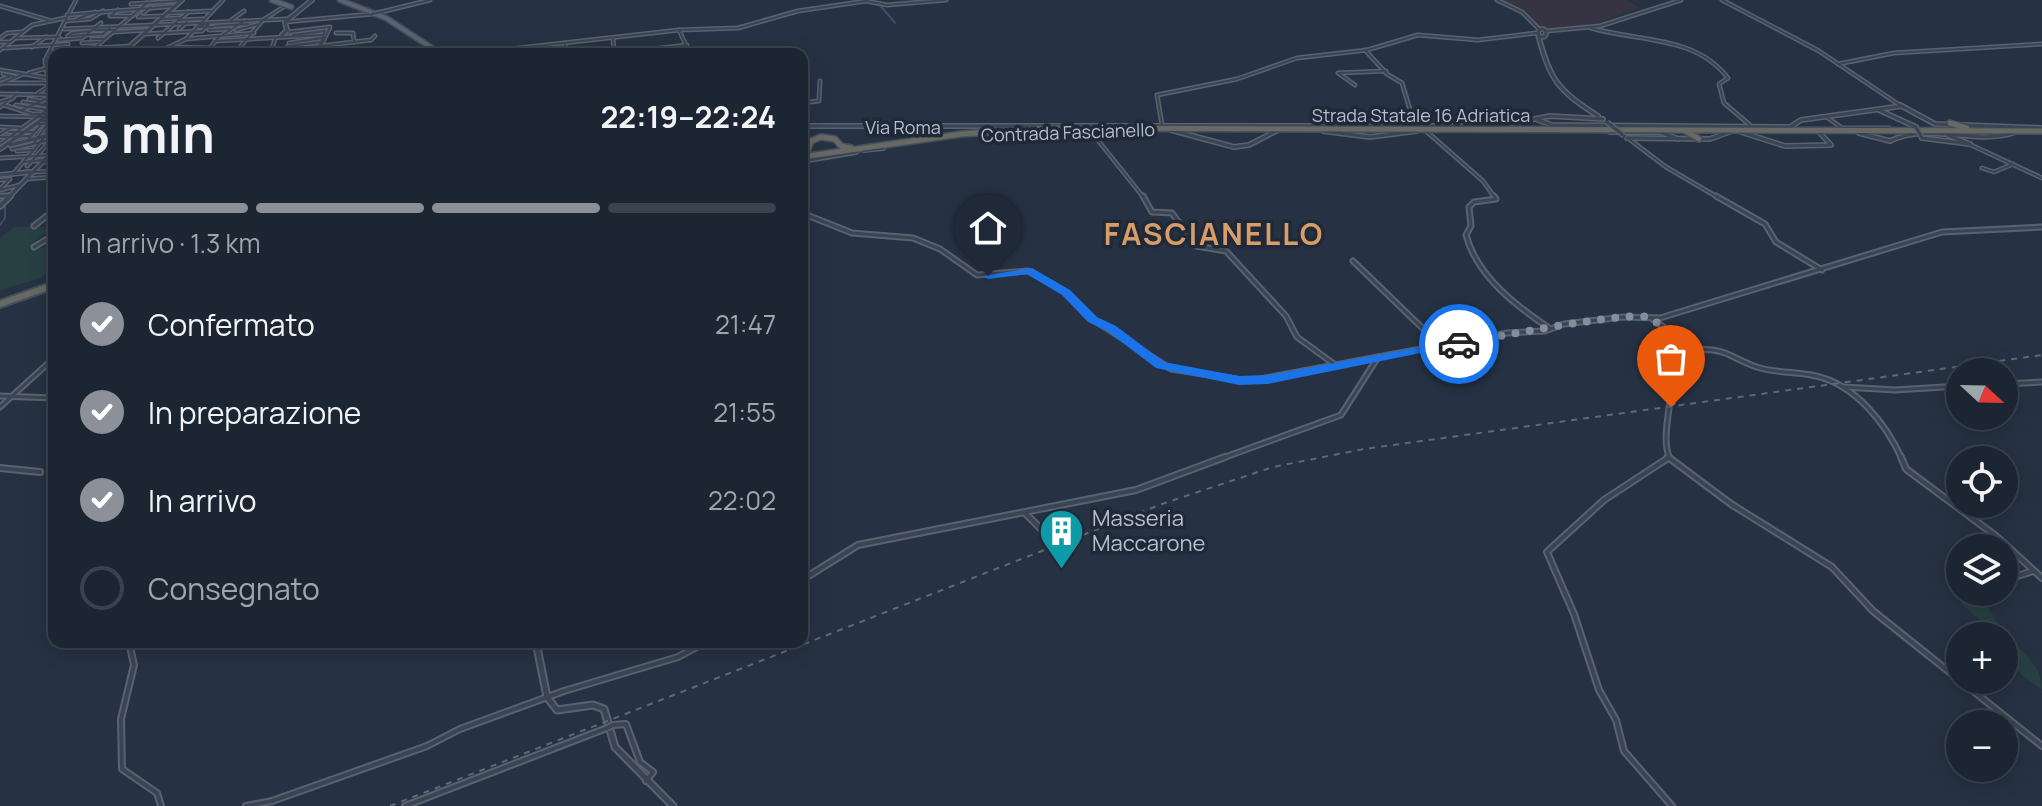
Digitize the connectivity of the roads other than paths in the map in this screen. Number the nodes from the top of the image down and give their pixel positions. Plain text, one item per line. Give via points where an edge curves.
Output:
1 (76, 0) edge
2 (223, 0) edge
3 (272, 0) edge
4 (312, 0) edge
5 (340, 0) edge
6 (430, 0) edge
7 (946, 0) edge
8 (1497, 0) edge
9 (1681, 0) edge
10 (1722, 0) edge
11 (181, 1) edge
12 (147, 3) junction
13 (0, 6) edge
14 (132, 6) junction
15 (176, 6) junction
16 (285, 6) junction
17 (142, 7) junction
18 (151, 7) junction
19 (296, 8) junction
20 (119, 9) junction
21 (103, 11) junction
22 (210, 11) junction
23 (244, 11) dead end
24 (95, 12) junction
25 (169, 12) junction
26 (188, 12) junction
27 (132, 16) junction
28 (66, 18) junction
29 (162, 18) junction
30 (180, 19) junction
31 (75, 20) junction
32 (251, 20) junction
33 (263, 20) junction
34 (48, 21) junction
35 (188, 21) junction
36 (244, 21) junction
37 (283, 21) junction
38 (201, 22) junction
39 (101, 23) dead end
40 (175, 23) junction
41 (134, 24) junction
42 (143, 24) junction
43 (154, 24) junction
44 (259, 24) junction
45 (126, 25) junction
46 (232, 25) junction
47 (120, 26) junction
48 (213, 26) junction
49 (246, 26) junction
50 (196, 27) junction
51 (240, 27) junction
52 (226, 28) junction
53 (1591, 28) junction
54 (64, 29) junction
55 (94, 29) junction
56 (179, 29) dead end
57 (107, 30) junction
58 (115, 30) junction
59 (136, 30) junction
60 (148, 30) junction
61 (221, 30) junction
62 (679, 30) junction
63 (128, 31) junction
64 (202, 31) junction
65 (22, 32) junction
66 (192, 32) junction
67 (347, 32) junction
68 (1538, 32) junction
69 (72, 33) dead end
70 (254, 33) junction
71 (336, 33) dead end
72 (78, 34) junction
73 (144, 34) junction
74 (163, 34) junction
75 (240, 34) junction
76 (290, 34) junction
77 (216, 35) junction
78 (222, 35) junction
79 (282, 35) joint
80 (1544, 35) junction
81 (375, 36) dead end
82 (46, 37) junction
83 (14, 38) junction
84 (58, 38) junction
85 (86, 38) junction
86 (158, 38) dead end
87 (196, 38) junction
88 (276, 38) junction
89 (613, 38) junction
90 (92, 39) dead end
91 (186, 39) junction
92 (249, 39) junction
93 (0, 40) edge
94 (103, 40) junction
95 (236, 40) junction
96 (322, 40) junction
97 (215, 41) junction
98 (9, 42) junction
99 (181, 42) junction
100 (354, 42) junction
101 (335, 43) junction
102 (344, 43) junction
103 (565, 43) junction
104 (68, 44) dead end
105 (2042, 44) edge
106 (687, 45) junction
107 (131, 46) junction
108 (31, 47) junction
109 (53, 47) junction
110 (170, 47) joint
111 (175, 47) junction
112 (182, 47) junction
113 (93, 48) joint
114 (128, 48) edge
115 (188, 48) joint
116 (196, 48) joint
117 (209, 48) joint
118 (240, 48) edge
119 (272, 48) edge
120 (287, 48) edge
121 (303, 48) edge
122 (320, 48) edge
123 (334, 48) edge
124 (431, 48) edge
125 (528, 48) edge
126 (565, 48) edge
127 (614, 48) edge
128 (660, 48) edge
129 (688, 48) edge
130 (1, 49) edge
131 (1365, 50) junction
132 (48, 56) edge
133 (48, 62) edge
134 (45, 63) junction
135 (1838, 64) junction
136 (48, 67) edge
137 (45, 68) junction
138 (1386, 71) junction
139 (27, 73) junction
140 (45, 74) junction
141 (5, 75) edge
142 (33, 76) junction
143 (16, 77) junction
144 (48, 78) edge
145 (48, 80) edge
146 (48, 81) edge
147 (820, 81) dead end
148 (48, 84) edge
149 (1355, 85) dead end
150 (0, 94) edge
151 (17, 94) junction
152 (36, 94) junction
153 (13, 98) junction
154 (29, 99) junction
155 (0, 102) edge
156 (23, 102) junction
157 (42, 103) junction
158 (808, 103) edge
159 (16, 105) junction
160 (48, 105) edge
161 (1898, 105) junction
162 (2, 106) edge
163 (36, 106) junction
164 (11, 107) junction
165 (29, 107) junction
166 (48, 107) edge
167 (48, 109) edge
168 (22, 110) junction
169 (1881, 110) junction
170 (28, 112) junction
171 (48, 114) edge
172 (48, 114) edge
173 (1592, 115) junction
174 (0, 118) edge
175 (1828, 118) junction
176 (1523, 120) junction
177 (1540, 120) junction
178 (48, 121) edge
179 (37, 123) junction
180 (1950, 123) joint
181 (1958, 124) junction
182 (1162, 125) junction
183 (46, 126) junction
184 (808, 126) edge
185 (1422, 126) junction
186 (1751, 127) junction
187 (1506, 128) junction
188 (1567, 128) junction
189 (1889, 128) dead end
190 (1089, 129) junction
191 (23, 130) junction
192 (1716, 130) junction
193 (1987, 130) junction
194 (2042, 130) edge
195 (1426, 131) junction
196 (1921, 131) junction
197 (2010, 131) junction
198 (48, 132) edge
199 (1946, 132) junction
200 (5, 133) edge
201 (17, 134) junction
202 (1670, 134) junction
203 (47, 136) junction
204 (1995, 137) junction
205 (29, 138) junction
206 (38, 138) junction
207 (1698, 138) junction
208 (48, 140) edge
209 (1636, 140) junction
210 (42, 142) junction
211 (33, 144) junction
212 (839, 144) junction
213 (1963, 144) junction
214 (2, 145) edge
215 (48, 145) edge
216 (25, 146) junction
217 (865, 147) junction
218 (45, 149) junction
219 (808, 149) edge
220 (14, 150) junction
221 (37, 150) junction
222 (48, 151) edge
223 (820, 154) junction
224 (48, 155) edge
225 (38, 156) junction
226 (808, 156) edge
227 (808, 156) edge
228 (29, 157) junction
229 (0, 158) edge
230 (48, 158) edge
231 (33, 161) junction
232 (24, 162) junction
233 (41, 163) junction
234 (2013, 164) junction
235 (27, 166) junction
236 (19, 167) junction
237 (1982, 168) dead end
238 (48, 171) edge
239 (32, 172) junction
240 (13, 174) junction
241 (0, 176) edge
242 (48, 177) edge
243 (2042, 178) edge
244 (26, 179) junction
245 (20, 185) junction
246 (1, 187) edge
247 (0, 196) edge
248 (10, 196) junction
249 (1, 204) edge
250 (48, 215) edge
251 (808, 215) edge
252 (34, 226) dead end
253 (2042, 227) edge
254 (48, 239) edge
255 (34, 247) dead end
256 (1353, 261) dead end
257 (1822, 270) junction
258 (48, 286) edge
259 (0, 303) edge
260 (1651, 318) junction
261 (1550, 329) junction
262 (1443, 348) junction
263 (1696, 350) junction
264 (1378, 357) junction
265 (48, 363) edge
266 (1335, 365) junction
267 (2042, 382) edge
268 (2018, 383) edge
269 (1844, 387) junction
270 (1946, 387) edge
271 (0, 396) edge
272 (8, 397) junction
273 (48, 398) edge
274 (0, 407) edge
275 (1668, 458) junction
276 (0, 468) edge
277 (40, 472) dead end
278 (1024, 512) junction
279 (1051, 539) dead end
280 (2033, 571) junction
281 (808, 576) edge
282 (2018, 576) edge
283 (2042, 578) edge
284 (130, 648) edge
285 (537, 648) edge
286 (695, 648) edge
287 (547, 697) junction
288 (2042, 746) edge
289 (646, 781) junction
290 (161, 806) edge
291 (246, 806) edge
292 (405, 806) edge
293 (673, 806) edge
294 (1672, 806) edge

1 - 28 street
2 - 22 street
3 - 16 main road
4 - 19 street
5 - 124 main road via 376,13
6 - 37 street, bridge via 372,14
7 - 62 street via 887,5 866,1 798,11 738,28
8 - 68 street via 1522,12
9 - 53 street
10 - 135 street
11 - 12 street
11 - 15 street
12 - 14 street
12 - 17 street
13 - 34 street
14 - 17 street
14 - 20 street
15 - 18 street
15 - 25 street
16 - 19 main road
16 - 33 street
17 - 18 street
17 - 27 street
18 - 29 street via 138,17
19 - 37 street
20 - 21 street
20 - 27 street via 110,16
21 - 24 street
21 - 31 street via 93,19
22 - 26 street
22 - 38 street
23 - 46 street
24 - 28 street
24 - 31 street
25 - 26 street
25 - 29 street
26 - 30 street
27 - 47 street
28 - 31 street
28 - 34 street
28 - 54 street
29 - 30 street
29 - 43 street
30 - 38 street
30 - 40 street
32 - 33 street
32 - 36 street
32 - 49 street
33 - 37 street
33 - 44 street
34 - 65 street
35 - 38 street
35 - 40 street
35 - 56 street
36 - 46 street
36 - 51 street
37 - 76 street
38 - 48 street
38 - 48 street
38 - 50 street
39 - 55 street
40 - 43 street
40 - 74 street
41 - 42 street
41 - 45 street
41 - 63 street
42 - 43 street
42 - 59 street
43 - 60 street
44 - 49 street
44 - 70 street
45 - 47 street
45 - 58 street
46 - 48 street
46 - 51 street
46 - 52 street
46 - 52 street
47 - 58 street
48 - 50 street
48 - 52 street
48 - 61 street
48 - 64 street
49 - 51 street
49 - 75 street
50 - 66 street
51 - 52 street
52 - 61 street
52 - 78 street
53 - 80 street
53 - 186 street via 1675,45 1721,64 1728,78 1719,84 1724,103
54 - 55 street
54 - 84 street
55 - 57 street
55 - 58 street
55 - 72 street
55 - 85 street
57 - 58 street
57 - 85 street
58 - 63 street
58 - 94 street
59 - 60 street
59 - 63 street
60 - 73 street
61 - 77 street
62 - 89 street
62 - 106 street
64 - 66 street
64 - 87 street
65 - 83 street
65 - 93 street via 7,33
66 - 74 street
66 - 91 street
67 - 71 street
67 - 100 street via 354,34
67 - 102 street
68 - 80 street
68 - 80 street
68 - 131 street via 1481,40 1418,35
69 - 72 street via 68,36
70 - 75 street
70 - 92 street
72 - 85 street
73 - 74 street
73 - 107 street
74 - 86 street
75 - 78 street
75 - 95 street
76 - 79 street
76 - 88 street
76 - 96 street
76 - 96 street via 330,27
76 - 120 street
77 - 78 street
77 - 87 street
78 - 97 street
79 - 88 street
80 - 173 street via 1545,62 1555,83
81 - 100 street
82 - 83 street
82 - 84 street
82 - 108 street
83 - 98 street
84 - 85 street
84 - 109 street
85 - 94 street via 82,43
87 - 91 street
87 - 112 street
88 - 92 street
88 - 119 street
89 - 103 street
89 - 127 street
90 - 94 street
91 - 99 street
92 - 95 street
92 - 118 street
93 - 98 street
94 - 113 street
95 - 97 street
96 - 101 street
96 - 120 street
96 - 121 street
96 - 122 street
97 - 117 street
98 - 130 street
99 - 110 street
99 - 111 street
100 - 102 street
101 - 102 street
101 - 123 street
103 - 125 street
103 - 126 street
104 - 109 street
105 - 135 street via 1894,53
106 - 128 street
106 - 129 street
107 - 113 street
107 - 114 street
108 - 109 street
108 - 130 street
110 - 111 street
111 - 112 street
112 - 115 street
115 - 116 street
116 - 117 street
131 - 138 street
131 - 182 street via 1297,58 1237,79 1157,95
132 - 134 street
133 - 134 street
134 - 137 street
135 - 161 street
136 - 137 street
137 - 139 street
137 - 140 street
138 - 149 street via 1338,73
138 - 185 street via 1403,85 1411,113
139 - 140 street
139 - 141 street
139 - 142 street
139 - 143 street
140 - 142 street
140 - 144 street
141 - 143 street
141 - 143 street
141 - 146 street
142 - 145 street
147 - 158 street via 816,102
148 - 152 street
150 - 151 street
151 - 152 street
151 - 153 street
152 - 154 street
152 - 160 street via 45,95 41,97
153 - 155 street
153 - 162 street
154 - 156 street
154 - 157 street
156 - 159 street
156 - 163 street
157 - 163 street
157 - 166 street
159 - 164 street
159 - 165 street
161 - 169 street
161 - 199 street
162 - 164 street
163 - 165 street
163 - 167 street
163 - 170 street
164 - 168 street
165 - 168 street
168 - 170 street
169 - 175 street
169 - 196 street
170 - 179 street
171 - 179 street
172 - 179 street
173 - 177 street
173 - 209 street, bridge
174 - 179 street
175 - 186 street via 1801,120 1795,126
175 - 189 street via 1842,128
176 - 177 street
176 - 185 street, Via Roma via 1498,126
176 - 187 highway via 1524,126
176 - 188 highway via 1531,126
177 - 188 street
178 - 183 street
179 - 183 street
179 - 191 street
179 - 205 street
180 - 181 highway
180 - 199 street
181 - 193 highway
181 - 194 street
182 - 184 street, Via Roma
182 - 185 street, Via Roma
183 - 206 street
186 - 188 street
187 - 188 highway, Strada Statale 16 Adriatica
187 - 217 highway, Strada Statale 16 Adriatica via 1056,126
188 - 195 street, Contrada Fascianello
188 - 196 highway, Strada Statale 16 Adriatica
188 - 202 highway, Strada Statale 16 Adriatica
188 - 223 highway, Strada Statale 16 Adriatica via 1048,128
190 - 195 street, Contrada Fascianello via 1173,130 1221,147 1247,145 1280,130 1364,137
190 - 227 street, Contrada Fascianello via 961,136
190 - 266 street via 1137,182 1152,212 1172,213 1196,246 1226,251 1286,316 1297,337
191 - 200 street
191 - 201 street
192 - 196 highway, Strada Statale 16 Adriatica
192 - 202 highway, Strada Statale 16 Adriatica
192 - 207 highway via 1697,131
193 - 194 highway, Strada Statale 16 Adriatica
193 - 199 highway, Strada Statale 16 Adriatica
194 - 197 highway, Strada Statale 16 Adriatica
194 - 204 street
195 - 261 street via 1496,198 1469,207 1471,226 1466,235 1471,254 1522,310
196 - 199 highway, Strada Statale 16 Adriatica
196 - 207 street via 1890,141 1820,133 1831,143 1828,146 1776,145 1742,132
196 - 213 street via 1935,142
197 - 199 highway, Strada Statale 16 Adriatica
197 - 204 highway via 1992,133
198 - 203 street
199 - 204 highway
199 - 213 street
200 - 201 street
200 - 201 street
200 - 205 street
200 - 214 street
200 - 214 street
200 - 220 street
201 - 205 street
202 - 207 street
202 - 207 highway via 1688,131
202 - 209 street
203 - 206 street
203 - 210 street
205 - 206 street
205 - 216 street
206 - 211 street
208 - 210 street
209 - 257 street via 1666,167 1765,224 1776,242
210 - 211 street
210 - 221 street
211 - 216 street
212 - 217 highway
212 - 219 highway via 816,138
212 - 223 highway
213 - 234 street
215 - 218 street
216 - 220 street
217 - 223 highway, Strada Statale 16 Adriatica
218 - 221 street
218 - 222 street
218 - 225 street
220 - 221 street
221 - 228 street
223 - 226 highway
224 - 225 street
225 - 228 street
225 - 231 street
228 - 229 street
228 - 232 street
230 - 233 street
231 - 232 street
231 - 233 street
231 - 235 street
232 - 236 street
233 - 235 street
233 - 239 street
234 - 237 street via 1994,172
234 - 243 street
235 - 236 street
236 - 240 street
238 - 239 street
239 - 240 street
239 - 244 street
240 - 241 street
241 - 246 street via 10,179
242 - 244 street
244 - 245 street
245 - 246 street
245 - 248 street
247 - 248 street
248 - 249 street
250 - 252 street
251 - 266 street via 852,233 913,238 977,275 1028,271 1066,292 1092,319 1171,369 1249,381
253 - 257 street via 1942,232
254 - 255 street
256 - 262 street
257 - 260 street
258 - 259 highway
260 - 261 street via 1623,317
260 - 263 street
261 - 262 street
262 - 264 street
263 - 269 street via 1718,348 1760,368 1823,378
263 - 275 street via 1685,369 1669,376 1674,410 1666,427
264 - 266 street
264 - 278 street via 1341,415 1136,490
265 - 272 street
267 - 268 street
269 - 270 street
269 - 280 street via 1888,428 1906,469 1996,536
271 - 272 street
272 - 273 street
272 - 274 street
275 - 288 street via 1832,567 1873,611
275 - 294 street via 1619,489 1547,552 1624,751
276 - 277 street
278 - 279 street
278 - 281 street via 858,545
280 - 282 street
280 - 283 street
284 - 290 street via 134,665 121,719 122,769 157,793
285 - 287 street
286 - 287 street
287 - 289 street via 557,710 593,705 604,709 615,747
287 - 291 street via 427,746
289 - 292 street, bridge via 653,772 640,762 626,724 613,725
289 - 293 street

